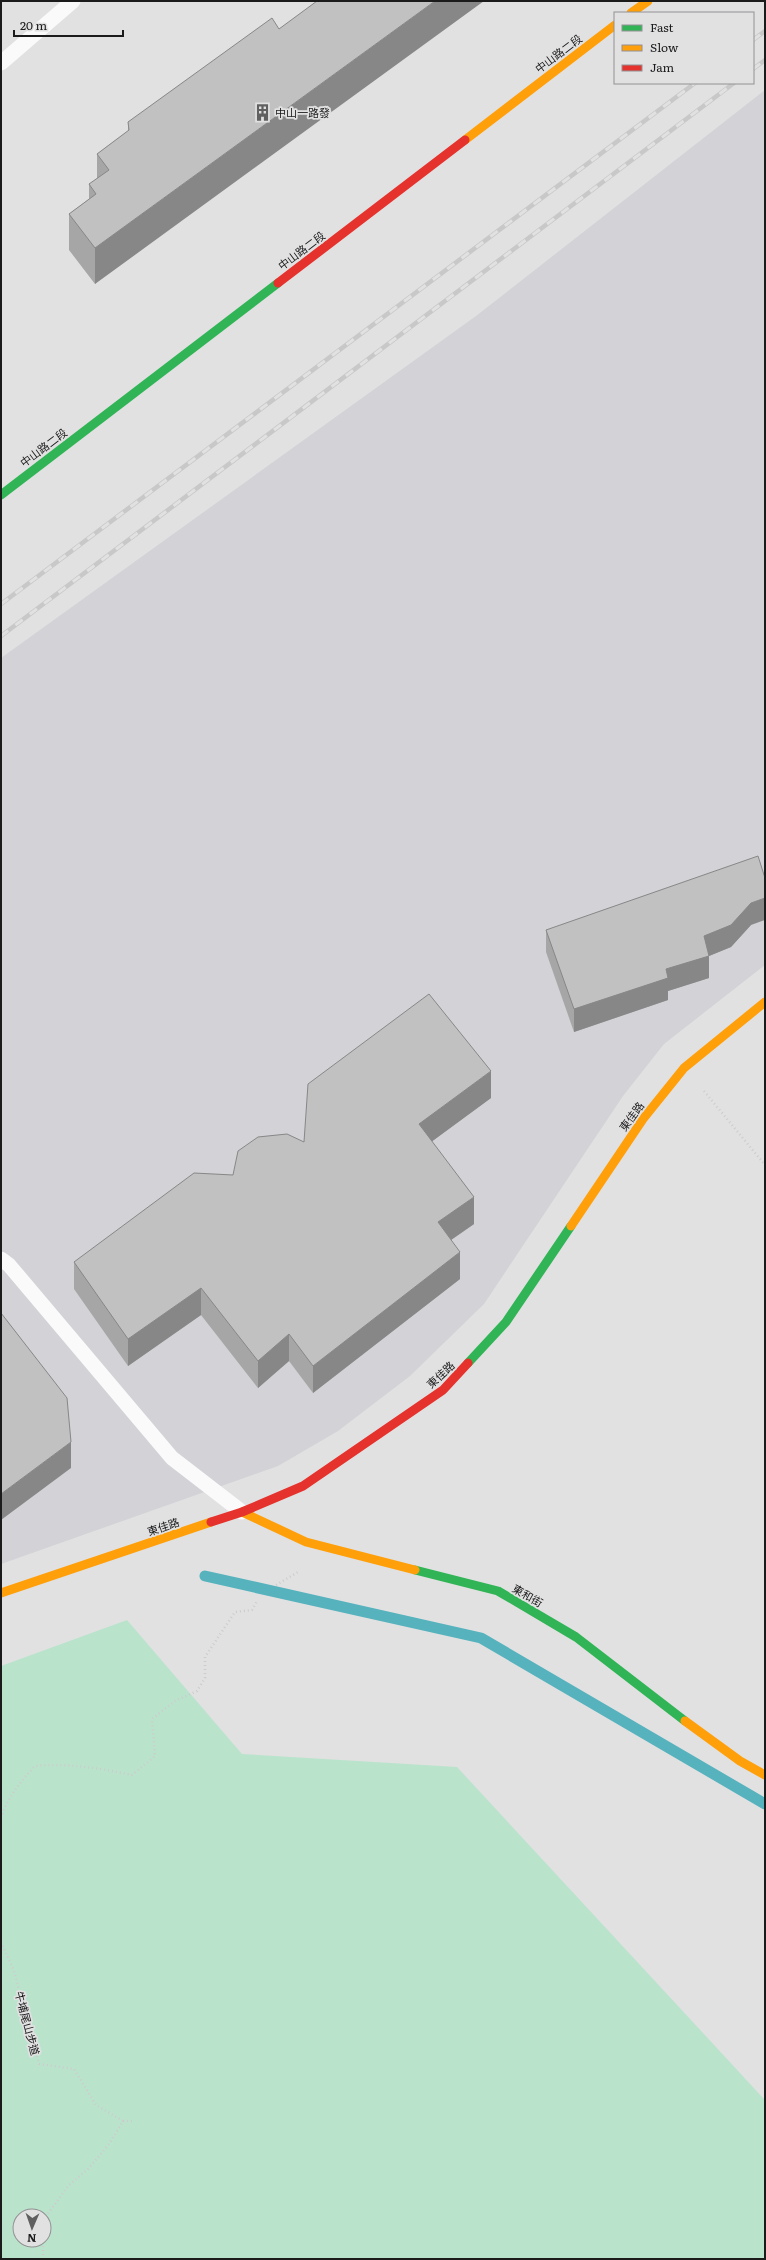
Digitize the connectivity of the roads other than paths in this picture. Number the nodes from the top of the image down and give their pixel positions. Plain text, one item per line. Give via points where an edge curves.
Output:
1 (72, 1) edge
2 (648, 1) edge
3 (632, 12) edge
4 (614, 26) edge
5 (1, 63) edge
6 (1, 495) edge
7 (765, 1002) edge
8 (1, 1259) edge
9 (242, 1512) junction
10 (1, 1593) edge
11 (765, 1775) edge

1 - 5 lane
2 - 3 street
4 - 6 street, 中山路二段
7 - 9 street, 東佳路 via 684,1068 642,1119 506,1322 443,1390 303,1486
8 - 9 lane via 9,1265 172,1458
9 - 10 street, 東佳路
9 - 11 street, 東和街 via 306,1542 498,1591 576,1636 662,1705 740,1761

